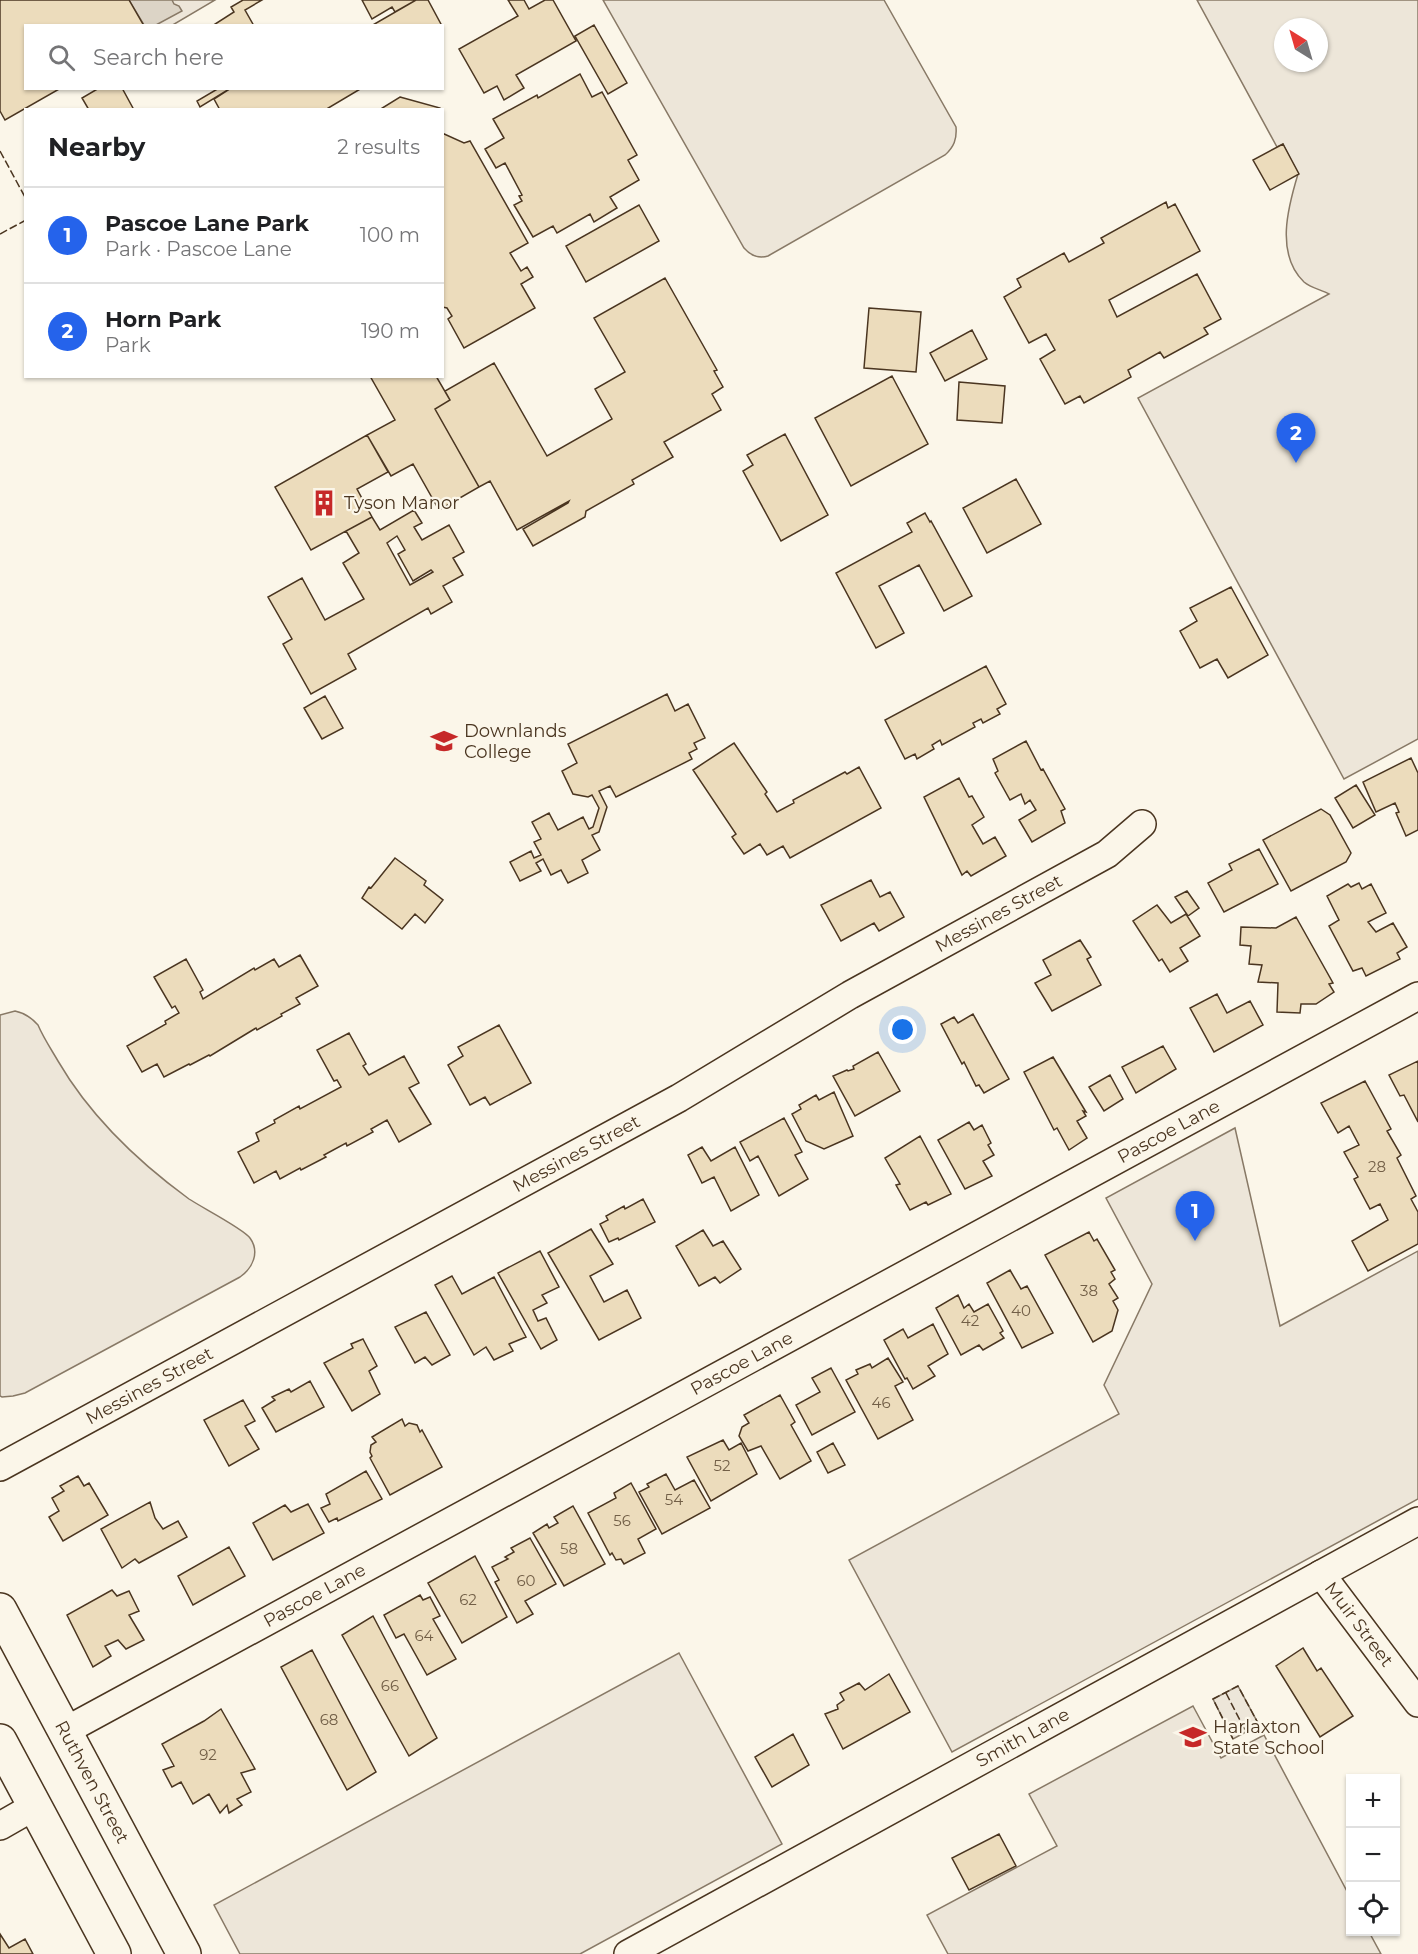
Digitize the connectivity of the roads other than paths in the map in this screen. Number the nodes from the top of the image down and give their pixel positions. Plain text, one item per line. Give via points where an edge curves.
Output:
1 (1142, 824) dead end
2 (1418, 996) edge
3 (0, 1467) edge
4 (1418, 1521) edge
5 (1321, 1574) junction
6 (0, 1610) edge
7 (1418, 1703) edge
8 (65, 1731) junction
9 (0, 1741) edge
10 (35, 1806) junction
11 (0, 1826) edge
12 (114, 1954) edge
13 (184, 1954) edge
14 (628, 1954) edge

1 - 3 street, Messines Street via 1107,854 850,995 679,1098
2 - 8 street, Pascoe Lane
4 - 5 street, Smith Lane
5 - 7 street, Muir Street
5 - 14 street, Smith Lane
6 - 8 highway, Ruthven Street
8 - 13 highway, Ruthven Street
9 - 10 highway
10 - 11 street
10 - 12 highway

